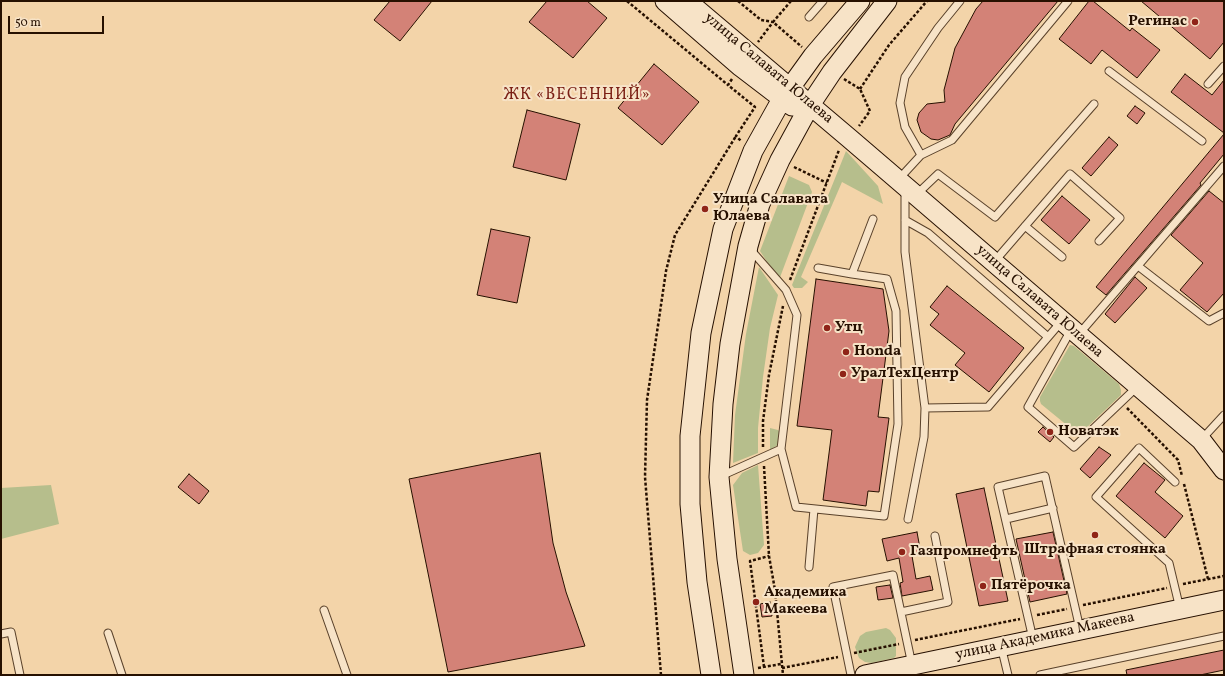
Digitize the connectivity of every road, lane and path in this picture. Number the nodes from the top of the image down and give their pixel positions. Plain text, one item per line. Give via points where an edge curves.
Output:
1 (627, 1) edge
2 (665, 1) edge
3 (738, 1) edge
4 (823, 1) edge
5 (860, 1) edge
6 (887, 1) edge
7 (927, 1) edge
8 (960, 1) edge
9 (1068, 1) edge
10 (691, 2) edge
11 (809, 17) dead end
12 (773, 22) dead end
13 (1224, 66) edge
14 (741, 67) junction
15 (1109, 71) dead end
16 (1208, 84) dead end
17 (728, 85) junction
18 (860, 89) dead end
19 (786, 94) junction
20 (1094, 104) dead end
21 (755, 108) dead end
22 (808, 110) junction
23 (736, 136) dead end
24 (1202, 141) dead end
25 (921, 155) junction
26 (1224, 168) edge
27 (906, 187) junction
28 (873, 219) dead end
29 (905, 220) junction
30 (1025, 226) junction
31 (1100, 241) dead end
32 (748, 246) junction
33 (1062, 257) dead end
34 (994, 262) junction
35 (1138, 266) junction
36 (818, 268) dead end
37 (852, 274) junction
38 (1224, 313) edge
39 (1070, 329) junction
40 (1048, 337) junction
41 (1138, 386) junction
42 (925, 408) junction
43 (1224, 414) edge
44 (1201, 440) junction
45 (782, 449) junction
46 (1224, 470) edge
47 (719, 477) junction
48 (1175, 482) dead end
49 (1053, 508) junction
50 (814, 509) junction
51 (1006, 519) junction
52 (908, 520) dead end
53 (934, 536) dead end
54 (769, 556) dead end
55 (809, 567) dead end
56 (1224, 576) edge
57 (1175, 586) junction
58 (1224, 600) edge
59 (1075, 607) junction
60 (1180, 609) junction
61 (324, 610) dead end
62 (901, 612) junction
63 (1028, 617) junction
64 (1080, 630) junction
65 (108, 633) dead end
66 (1, 634) edge
67 (1224, 636) edge
68 (1033, 639) junction
69 (907, 642) junction
70 (1001, 646) junction
71 (846, 655) junction
72 (912, 665) junction
73 (764, 667) dead end
74 (782, 668) dead end
75 (20, 675) edge
76 (122, 675) edge
77 (347, 675) edge
78 (661, 675) edge
79 (711, 675) edge
80 (744, 675) edge
81 (851, 675) edge
82 (865, 675) edge
83 (1008, 675) edge
84 (1040, 675) edge

1 - 17 path
2 - 14 main road, улица Салавата Юлаева
3 - 12 path via 761,20
4 - 11 lane
5 - 19 main road via 813,56
6 - 22 main road via 832,72
7 - 18 path via 889,45
8 - 25 lane via 905,77 900,103 905,127
9 - 25 lane via 952,140
10 - 19 main road, улица Салавата Юлаева
13 - 16 lane
14 - 17 path
14 - 19 main road, улица Салавата Юлаева
15 - 24 lane
17 - 21 path
19 - 22 main road, улица Салавата Юлаева
19 - 79 main road via 753,150 731,204 723,229 701,333 690,436 690,504 697,582
20 - 27 lane via 995,217 938,174
22 - 27 main road, улица Салавата Юлаева via 849,138
22 - 32 main road via 780,160 760,204
23 - 78 path via 675,235 666,271 647,400 645,477
25 - 27 lane
26 - 35 lane
27 - 29 lane
27 - 34 main road, улица Салавата Юлаева
28 - 37 lane
29 - 40 lane via 928,233
29 - 42 lane via 905,252
30 - 31 lane via 1070,174 1120,218
30 - 33 lane
30 - 34 lane
32 - 45 lane via 786,290 797,315
32 - 47 main road via 730,344 723,404
34 - 39 main road, улица Салавата Юлаева
35 - 38 lane via 1209,321
35 - 39 lane
36 - 37 lane
37 - 50 lane via 887,279 896,312 898,424 884,516
39 - 40 lane
39 - 41 main road, улица Салавата Юлаева
39 - 41 lane via 1028,407 1074,447
40 - 42 lane via 988,407
41 - 44 main road, улица Салавата Юлаева
42 - 52 lane via 924,437
43 - 44 lane
44 - 46 main road, улица Салавата Юлаева
45 - 47 lane
45 - 50 lane via 796,507
47 - 80 main road via 727,559
48 - 57 lane via 1139,448 1096,497 1169,563
49 - 51 lane
49 - 51 lane via 1046,476 1005,485 998,487
49 - 59 lane
50 - 55 lane
51 - 63 lane
53 - 62 lane via 948,602
54 - 73 path via 750,561
56 - 57 path
57 - 59 path
57 - 60 lane
58 - 60 main road, улица Академика Макеева
59 - 63 path
59 - 64 lane
60 - 64 main road, улица Академика Макеева
61 - 77 lane
62 - 69 lane
62 - 71 lane via 893,575 833,587
63 - 68 lane
63 - 69 path
64 - 68 main road, улица Академика Макеева
65 - 76 lane
66 - 75 lane via 10,632
67 - 84 lane
68 - 70 main road, улица Академика Макеева
69 - 71 path
69 - 72 lane
70 - 72 main road, улица Академика Макеева
70 - 83 lane
71 - 74 path
71 - 81 lane
72 - 82 main road, улица Академика Макеева

